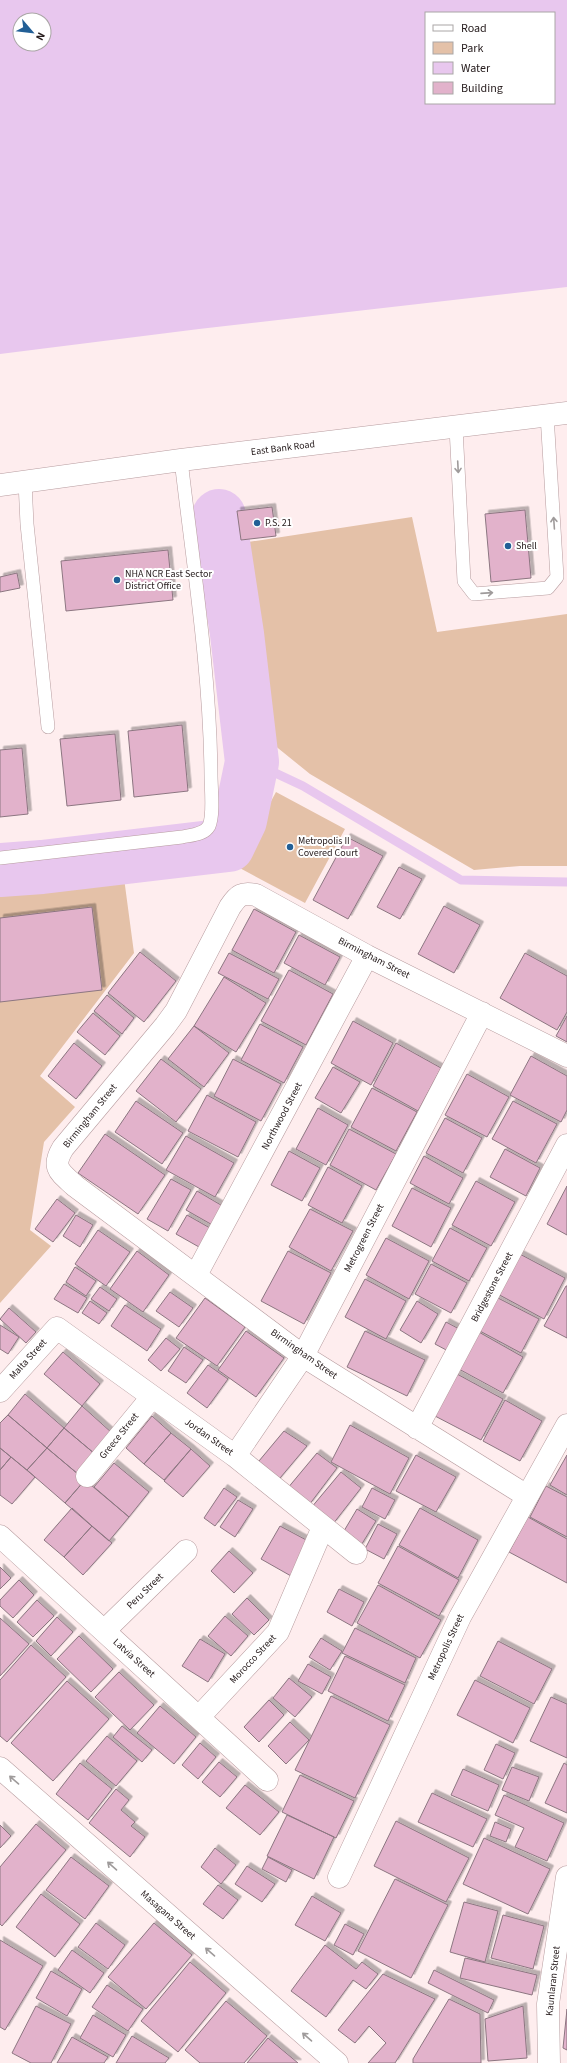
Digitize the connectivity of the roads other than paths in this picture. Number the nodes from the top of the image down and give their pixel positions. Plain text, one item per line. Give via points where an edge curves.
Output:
1 (557, 414) edge
2 (456, 428) junction
3 (181, 460) junction
4 (25, 482) junction
5 (0, 486) edge
6 (48, 726) dead end
7 (0, 858) edge
8 (367, 956) junction
9 (482, 1013) junction
10 (567, 1056) edge
11 (567, 1145) edge
12 (196, 1275) junction
13 (57, 1328) joint
14 (303, 1356) junction
15 (0, 1391) edge
16 (152, 1397) junction
17 (567, 1424) edge
18 (417, 1428) junction
19 (235, 1456) junction
20 (87, 1476) dead end
21 (527, 1496) junction
22 (323, 1527) junction
23 (0, 1536) edge
24 (186, 1551) dead end
25 (356, 1553) dead end
26 (104, 1631) junction
27 (199, 1717) junction
28 (0, 1768) edge
29 (267, 1780) dead end
30 (339, 1877) dead end
31 (567, 1877) edge
32 (337, 2063) edge
33 (549, 2063) edge

1 - 2 street, East Bank Road
2 -> 1 lane via 464,581 474,594 548,588 557,577
2 - 3 street, East Bank Road
3 - 4 street, East Bank Road
3 - 7 lane via 210,721 211,799 208,827 204,833 182,837
4 - 5 street, East Bank Road
4 - 6 lane
8 - 9 street, Birmingham Street
8 - 12 street, Northwood Street
8 - 12 street, Birmingham Street via 256,895 245,892 240,894 230,907 176,1011 57,1158 58,1169 75,1186
9 - 10 street, Birmingham Street
9 - 14 street, Metrogreen Street
11 - 18 street, Bridgestone Street
12 - 14 street, Birmingham Street
13 - 15 street, Malta Street
13 - 16 street, Jordan Street
14 - 18 street, Birmingham Street
14 - 19 street, Metrogreen Street
16 - 19 street, Jordan Street
16 - 20 street, Greece Street
17 - 21 street, Metropolis Street
18 - 21 street, Birmingham Street
19 - 22 street, Jordan Street
21 - 30 street, Metropolis Street via 460,1617
22 - 25 street, Jordan Street
22 - 27 street, Morocco Street via 278,1632
23 - 26 street, Latvia Street
24 - 26 street, Peru Street
26 - 27 street, Latvia Street
27 - 29 street, Latvia Street
32 -> 28 street, Masagana Street
31 - 33 street, Kaunlaran Street via 548,2004

